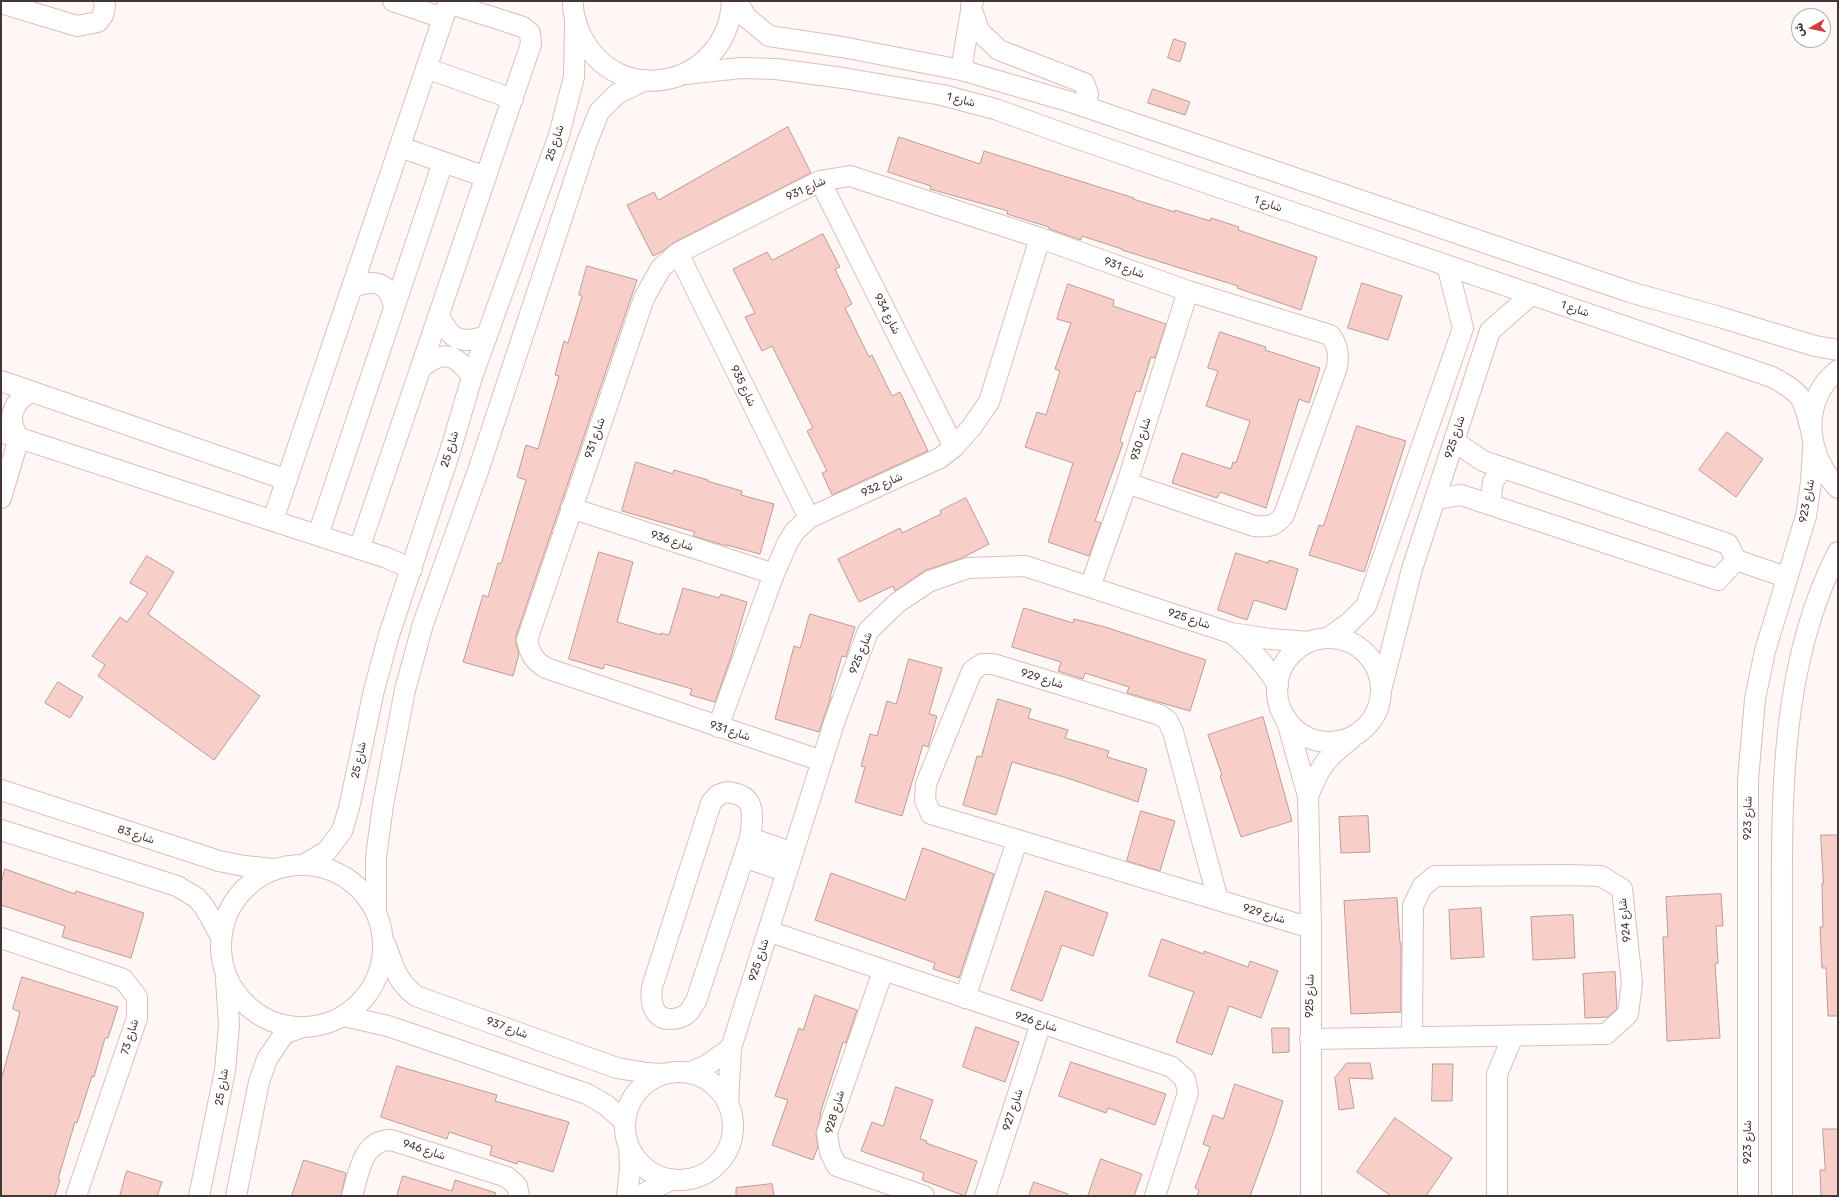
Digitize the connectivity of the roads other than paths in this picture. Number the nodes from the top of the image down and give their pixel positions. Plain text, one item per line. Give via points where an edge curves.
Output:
1 (104, 1) edge
2 (393, 1) edge
3 (732, 1) edge
4 (737, 1) edge
5 (1, 3) edge
6 (972, 4) edge
7 (447, 7) edge
8 (573, 7) edge
9 (426, 68) junction
10 (961, 70) junction
11 (685, 74) junction
12 (645, 80) junction
13 (513, 99) junction
14 (1086, 107) junction
15 (1108, 115) junction
16 (1092, 144) junction
17 (400, 147) junction
18 (443, 162) junction
19 (486, 177) junction
20 (820, 181) junction
21 (1040, 238) junction
22 (678, 253) junction
23 (1447, 265) junction
24 (352, 288) junction
25 (1188, 291) junction
26 (1532, 294) junction
27 (394, 308) junction
28 (439, 316) junction
29 (487, 336) junction
30 (1838, 350) edge
31 (421, 368) junction
32 (1838, 370) edge
33 (472, 377) junction
34 (1, 381) edge
35 (32, 392) junction
36 (10, 435) edge
37 (1812, 439) junction
38 (1454, 441) junction
39 (954, 447) junction
40 (6, 462) edge
41 (1502, 468) junction
42 (287, 480) junction
43 (1127, 483) junction
44 (1838, 488) edge
45 (1, 498) edge
46 (1435, 498) junction
47 (1490, 504) junction
48 (571, 508) junction
49 (809, 518) junction
50 (273, 520) junction
51 (318, 535) junction
52 (359, 549) junction
53 (1838, 552) edge
54 (1736, 560) junction
55 (412, 569) junction
56 (774, 574) junction
57 (1786, 577) junction
58 (1090, 587) junction
59 (1231, 633) junction
60 (1319, 640) junction
61 (1278, 685) junction
62 (1381, 690) junction
63 (1286, 718) junction
64 (718, 727) junction
65 (1359, 732) junction
66 (822, 761) junction
67 (1, 790) edge
68 (1308, 796) junction
69 (1, 830) edge
70 (750, 838) junction
71 (1017, 841) junction
72 (793, 853) junction
73 (744, 857) junction
74 (305, 864) junction
75 (274, 869) junction
76 (787, 872) junction
77 (1218, 900) junction
78 (376, 913) junction
79 (1311, 928) junction
80 (768, 931) junction
81 (221, 937) junction
82 (1, 938) edge
83 (383, 940) junction
84 (883, 971) junction
85 (226, 975) junction
86 (966, 998) junction
87 (344, 1016) junction
88 (1041, 1023) junction
89 (300, 1028) junction
90 (1478, 1036) junction
91 (1513, 1036) junction
92 (1412, 1037) junction
93 (1310, 1039) junction
94 (731, 1048) junction
95 (689, 1073) junction
96 (663, 1074) junction
97 (1497, 1074) junction
98 (728, 1104) junction
99 (625, 1122) junction
100 (629, 1147) junction
101 (671, 1180) junction
102 (76, 1196) edge
103 (199, 1196) edge
104 (236, 1196) edge
105 (352, 1196) edge
106 (519, 1196) edge
107 (627, 1196) edge
108 (638, 1196) edge
109 (924, 1196) edge
110 (985, 1196) edge
111 (1155, 1196) edge
112 (1311, 1196) edge
113 (1497, 1196) edge
114 (1748, 1196) edge
115 (1782, 1196) edge

1 - 5 street via 103,15 98,22 77,26
2 - 7 street
3 - 11 street via 731,17 722,41 706,60
4 - 10 street via 746,18 769,36 805,40
6 - 10 street
6 - 14 street via 979,31 998,50 1084,82 1088,94
7 - 9 street
7 - 13 street via 516,24 530,33 531,44
8 - 12 street via 585,44 601,62 622,75
8 - 29 street, شارع 25 via 574,77 561,128
9 - 13 street
9 - 17 street
10 - 14 street
11 - 12 street via 665,80
11 - 16 street, شارع 1 via 742,68 776,69 942,95 995,108
12 - 78 street via 617,94 599,112 586,142 478,471 423,624 405,690 383,805 376,857
13 - 19 street
14 - 15 street
15 - 16 street via 1095,117 1089,121 1086,130
15 - 30 street via 1633,293 1815,346
16 - 23 street, شارع 1
17 - 18 street
17 - 24 street
18 - 19 street
18 - 27 street
19 - 28 street
20 - 21 street, شارع 931 via 842,176 860,178
20 - 22 street, شارع 931
20 - 39 street, شارع 934
21 - 25 street, شارع 931
21 - 39 street, شارع 932 via 989,402 972,428
22 - 48 street, شارع 931 via 661,268 644,298
22 - 49 street, شارع 935
23 - 26 street, شارع 1
23 - 60 street via 1463,328 1366,606 1349,623
24 - 27 street via 360,284 379,284 392,296
24 - 42 street
25 - 43 street, شارع 930
25 - 43 street, شارع 931 via 1330,335 1336,343 1338,367 1284,515 1278,523 1254,526
26 - 37 street, شارع 1 via 1772,377 1793,388 1801,398 1806,407
26 - 38 street, شارع 925 via 1490,331
27 - 51 street
28 - 29 street via 451,336 463,341
28 - 31 street
29 - 33 street, شارع 25
31 - 33 street via 431,359 451,356 461,362
31 - 52 street
32 - 37 street via 1825,384 1815,406
33 - 55 street, شارع 25
34 - 35 street
35 - 36 street via 20,399 12,411
35 - 42 street
36 - 40 street
36 - 50 street
37 - 44 street via 1823,469
37 - 57 street, شارع 923 via 1811,482 1806,516
38 - 41 street via 1483,461
38 - 46 street, شارع 925
39 - 49 street, شارع 932 via 922,468
40 - 45 street
41 - 47 street via 1493,482
41 - 54 street via 1728,544
42 - 50 street
43 - 58 street, شارع 930
46 - 47 street via 1461,495
46 - 62 street, شارع 925 via 1412,569
47 - 54 street via 1718,580
48 - 56 street, شارع 936
48 - 64 street, شارع 931 via 527,640 532,656 546,668
49 - 56 street, شارع 932 via 795,531
50 - 51 street
51 - 52 street
52 - 55 street
53 - 115 street via 1813,610 1802,653 1790,708 1784,777
54 - 57 street
55 - 74 street, شارع 25 via 389,635 374,690 342,831 327,852
56 - 64 street, شارع 932
57 - 114 street, شارع 923 via 1765,651 1755,700 1748,780
58 - 59 street, شارع 925
58 - 66 street, شارع 925 via 1025,566 968,568 930,581 897,603 868,631
59 - 60 street, شارع 925 via 1270,640
59 - 61 street, شارع 925 via 1260,659
60 - 61 street via 1301,646 1288,659
60 - 62 street via 1351,643 1365,653 1376,667
61 - 63 street via 1278,696
62 - 65 street via 1376,714
63 - 65 street via 1303,735 1326,742 1349,738
63 - 68 street, شارع 925
64 - 66 street, شارع 931
65 - 68 street, شارع 925 via 1324,761
66 - 72 street, شارع 925
67 - 75 street, شارع 83 via 219,861
68 - 79 street, شارع 925
69 - 81 street via 177,886 197,898
70 - 72 street
70 - 73 street
70 - 73 street via 751,804 737,793 727,792 718,795 711,803 652,986 652,1004 660,1017 681,1017 689,1012 696,1001
71 - 77 street, شارع 929
71 - 77 street, شارع 929 via 931,814 925,800 926,784 972,671 982,664 993,664 1152,712 1168,721
71 - 86 street
72 - 76 street, شارع 925
73 - 76 street
74 - 75 street
74 - 78 street via 327,868 348,878 364,894
75 - 81 street via 254,880 238,895 227,915
76 - 80 street, شارع 925
77 - 79 street, شارع 929
78 - 83 street
79 - 93 street, شارع 925
80 - 84 street, شارع 926
80 - 94 street, شارع 925
81 - 85 street via 221,956
82 - 102 street, شارع 73 via 123,979 137,997 137,1018
83 - 87 street via 382,962 374,984 362,1002
83 - 96 street, شارع 937 via 398,979 416,996 617,1068
84 - 86 street, شارع 926
84 - 109 street, شارع 928 via 827,1133 830,1152 837,1166
85 - 89 street via 238,996 255,1013 276,1024
85 - 103 street, شارع 25 via 230,1025 225,1070
86 - 88 street, شارع 926
87 - 89 street via 323,1025
87 - 99 street via 388,1026 587,1094 606,1105
88 - 110 street, شارع 927
88 - 111 street, شارع 926 via 1172,1067 1185,1079 1188,1093
89 - 104 street via 284,1034 267,1058 259,1082
90 - 91 street, شارع 924
90 - 92 street, شارع 924
90 - 97 street
91 - 92 street, شارع 924 via 1606,1034 1628,1014 1632,983 1622,889 1601,876 1435,876 1422,887 1413,906
91 - 97 street
92 - 93 street, شارع 924
93 - 112 street, شارع 925
94 - 95 street via 707,1065
94 - 98 street, شارع 925
95 - 96 street
95 - 98 street via 712,1084 722,1093
96 - 99 street via 651,1079 633,1097 627,1109
97 - 113 street
98 - 101 street via 733,1129 725,1154 718,1164 696,1178
99 - 100 street via 625,1135
100 - 101 street via 646,1169
100 - 107 street
101 - 108 street
105 - 106 street, شارع 946 via 368,1150 374,1143 382,1140 391,1140 507,1177 518,1186

